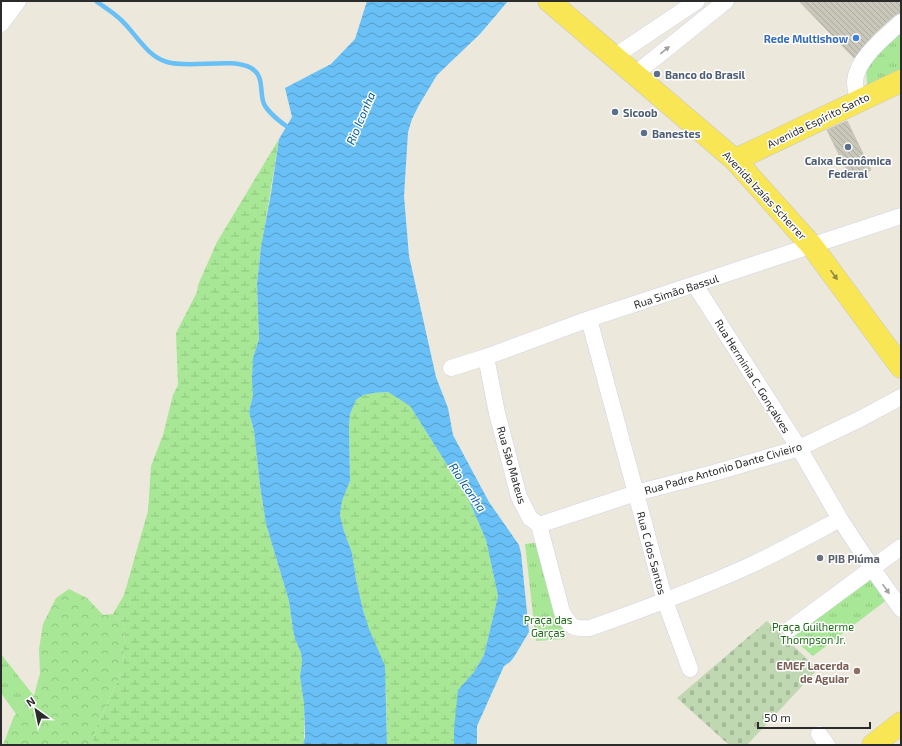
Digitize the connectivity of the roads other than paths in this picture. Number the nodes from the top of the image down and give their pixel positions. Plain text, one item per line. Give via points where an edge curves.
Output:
1 (6, 1) edge
2 (18, 1) edge
3 (549, 1) edge
4 (698, 1) edge
5 (726, 1) edge
6 (1, 4) edge
7 (901, 22) edge
8 (1, 24) edge
9 (615, 56) junction
10 (634, 75) junction
11 (901, 81) edge
12 (858, 101) junction
13 (735, 160) junction
14 (901, 216) edge
15 (812, 246) junction
16 (696, 285) junction
17 (589, 319) junction
18 (486, 357) junction
19 (901, 367) edge
20 (451, 368) dead end
21 (901, 397) edge
22 (799, 448) junction
23 (636, 493) junction
24 (840, 520) junction
25 (539, 526) junction
26 (901, 547) edge
27 (872, 568) junction
28 (665, 602) junction
29 (901, 609) edge
30 (790, 629) dead end
31 (690, 669) dead end
32 (901, 723) edge
33 (873, 745) edge

1 - 6 street
2 - 8 street
3 - 9 main road, Avenida Izaías Scherrer
4 - 9 street
10 -> 5 street
7 - 12 street via 876,45 859,68 855,82
9 - 10 main road, Avenida Izaías Scherrer
10 - 13 main road, Avenida Izaías Scherrer
11 - 12 main road, Avenida Espírito Santo
12 - 13 main road, Avenida Espírito Santo
13 - 15 main road, Avenida Izaías Scherrer
14 - 15 street, Rua Simão Bassul
15 - 16 street, Rua Simão Bassul
15 -> 19 main road, Avenida Izaías Scherrer
16 - 17 street, Rua Simão Bassul
16 - 22 street, Rua Herminia C. Gonçalves
17 - 18 street, Rua Simão Bassul
17 - 23 street, Rua C dos Santos
18 - 20 street, Rua Simão Bassul
18 - 25 street, Rua São Mateus via 519,497 530,518
21 - 22 street, Rua Padre Antonio Dante Civieiro
22 - 23 street, Rua Padre Antonio Dante Civieiro
22 - 24 street, Rua Herminia C. Gonçalves
23 - 25 street, Rua Padre Antonio Dante Civieiro
23 - 28 street, Rua C dos Santos
24 - 27 street, Rua Herminia C. Gonçalves
24 - 28 street via 752,564
25 - 28 street, Rua São Mateus via 562,612 569,624 579,629 590,628
26 - 27 street
27 -> 29 street, Rua Herminia C. Gonçalves
27 - 30 street
28 - 31 street, Rua C dos Santos
32 - 33 main road

